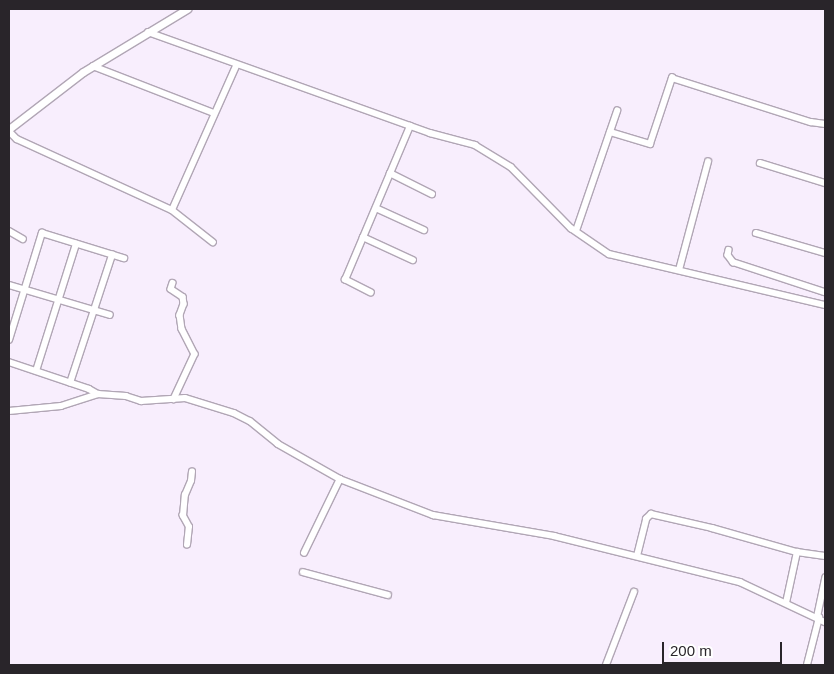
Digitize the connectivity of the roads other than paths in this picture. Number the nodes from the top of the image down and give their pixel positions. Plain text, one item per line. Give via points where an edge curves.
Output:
1 (187, 9) edge
2 (148, 32) junction
3 (93, 66) junction
4 (236, 66) junction
5 (617, 111) dead end
6 (214, 113) junction
7 (825, 124) edge
8 (410, 126) junction
9 (9, 130) edge
10 (610, 132) junction
11 (708, 162) dead end
12 (760, 163) dead end
13 (390, 173) junction
14 (825, 183) edge
15 (432, 194) dead end
16 (376, 208) junction
17 (172, 210) junction
18 (424, 230) dead end
19 (9, 231) edge
20 (576, 231) junction
21 (756, 233) dead end
22 (363, 237) junction
23 (23, 239) dead end
24 (213, 242) dead end
25 (76, 244) junction
26 (729, 250) dead end
27 (825, 253) edge
28 (112, 255) junction
29 (124, 258) dead end
30 (413, 260) dead end
31 (679, 270) junction
32 (173, 283) dead end
33 (9, 284) edge
34 (24, 289) junction
35 (825, 292) edge
36 (371, 293) dead end
37 (58, 300) junction
38 (825, 305) edge
39 (93, 311) junction
40 (110, 315) dead end
41 (9, 340) edge
42 (9, 362) edge
43 (36, 371) junction
44 (70, 383) junction
45 (98, 394) junction
46 (174, 399) junction
47 (9, 410) edge
48 (192, 472) dead end
49 (340, 479) junction
50 (187, 545) dead end
51 (797, 552) junction
52 (304, 553) dead end
53 (638, 556) junction
54 (825, 556) edge
55 (303, 572) dead end
56 (825, 578) edge
57 (634, 592) dead end
58 (388, 595) dead end
59 (786, 603) junction
60 (820, 619) edge
61 (606, 665) edge
62 (807, 665) edge

1 - 2 main road
2 - 3 main road
2 - 4 street
3 - 6 street
3 - 9 main road
4 - 6 street
4 - 8 street
5 - 10 street
6 - 17 street
7 - 10 street via 672,78 650,144
8 - 13 street
8 - 20 street via 475,145 495,155
9 - 17 street via 17,139
10 - 20 street
11 - 31 street
12 - 14 street
13 - 15 street
13 - 16 street
16 - 18 street
16 - 22 street
17 - 24 street
19 - 23 street
20 - 31 street via 609,254
21 - 27 street
22 - 30 street
22 - 36 street via 345,280
25 - 28 street
25 - 34 street via 42,233
25 - 37 street
26 - 35 street via 728,255 734,262
28 - 29 street
28 - 39 street
31 - 38 street
32 - 46 street via 171,289 183,297 182,329 195,354
33 - 34 street
34 - 37 street
34 - 41 street
37 - 39 street
37 - 43 street
39 - 40 street
39 - 44 street
42 - 43 street
43 - 44 street
44 - 45 street via 90,388
45 - 46 street via 126,396 141,401
45 - 47 street via 61,406
46 - 49 street via 201,402 242,417 278,444
48 - 50 street via 183,516 189,527
49 - 52 street
49 - 53 street via 432,515 554,536
51 - 53 street via 651,514 646,519
51 - 54 street
51 - 59 street
53 - 59 street via 740,582
55 - 58 street
56 - 60 street
57 - 61 street
59 - 60 street
60 - 62 street

